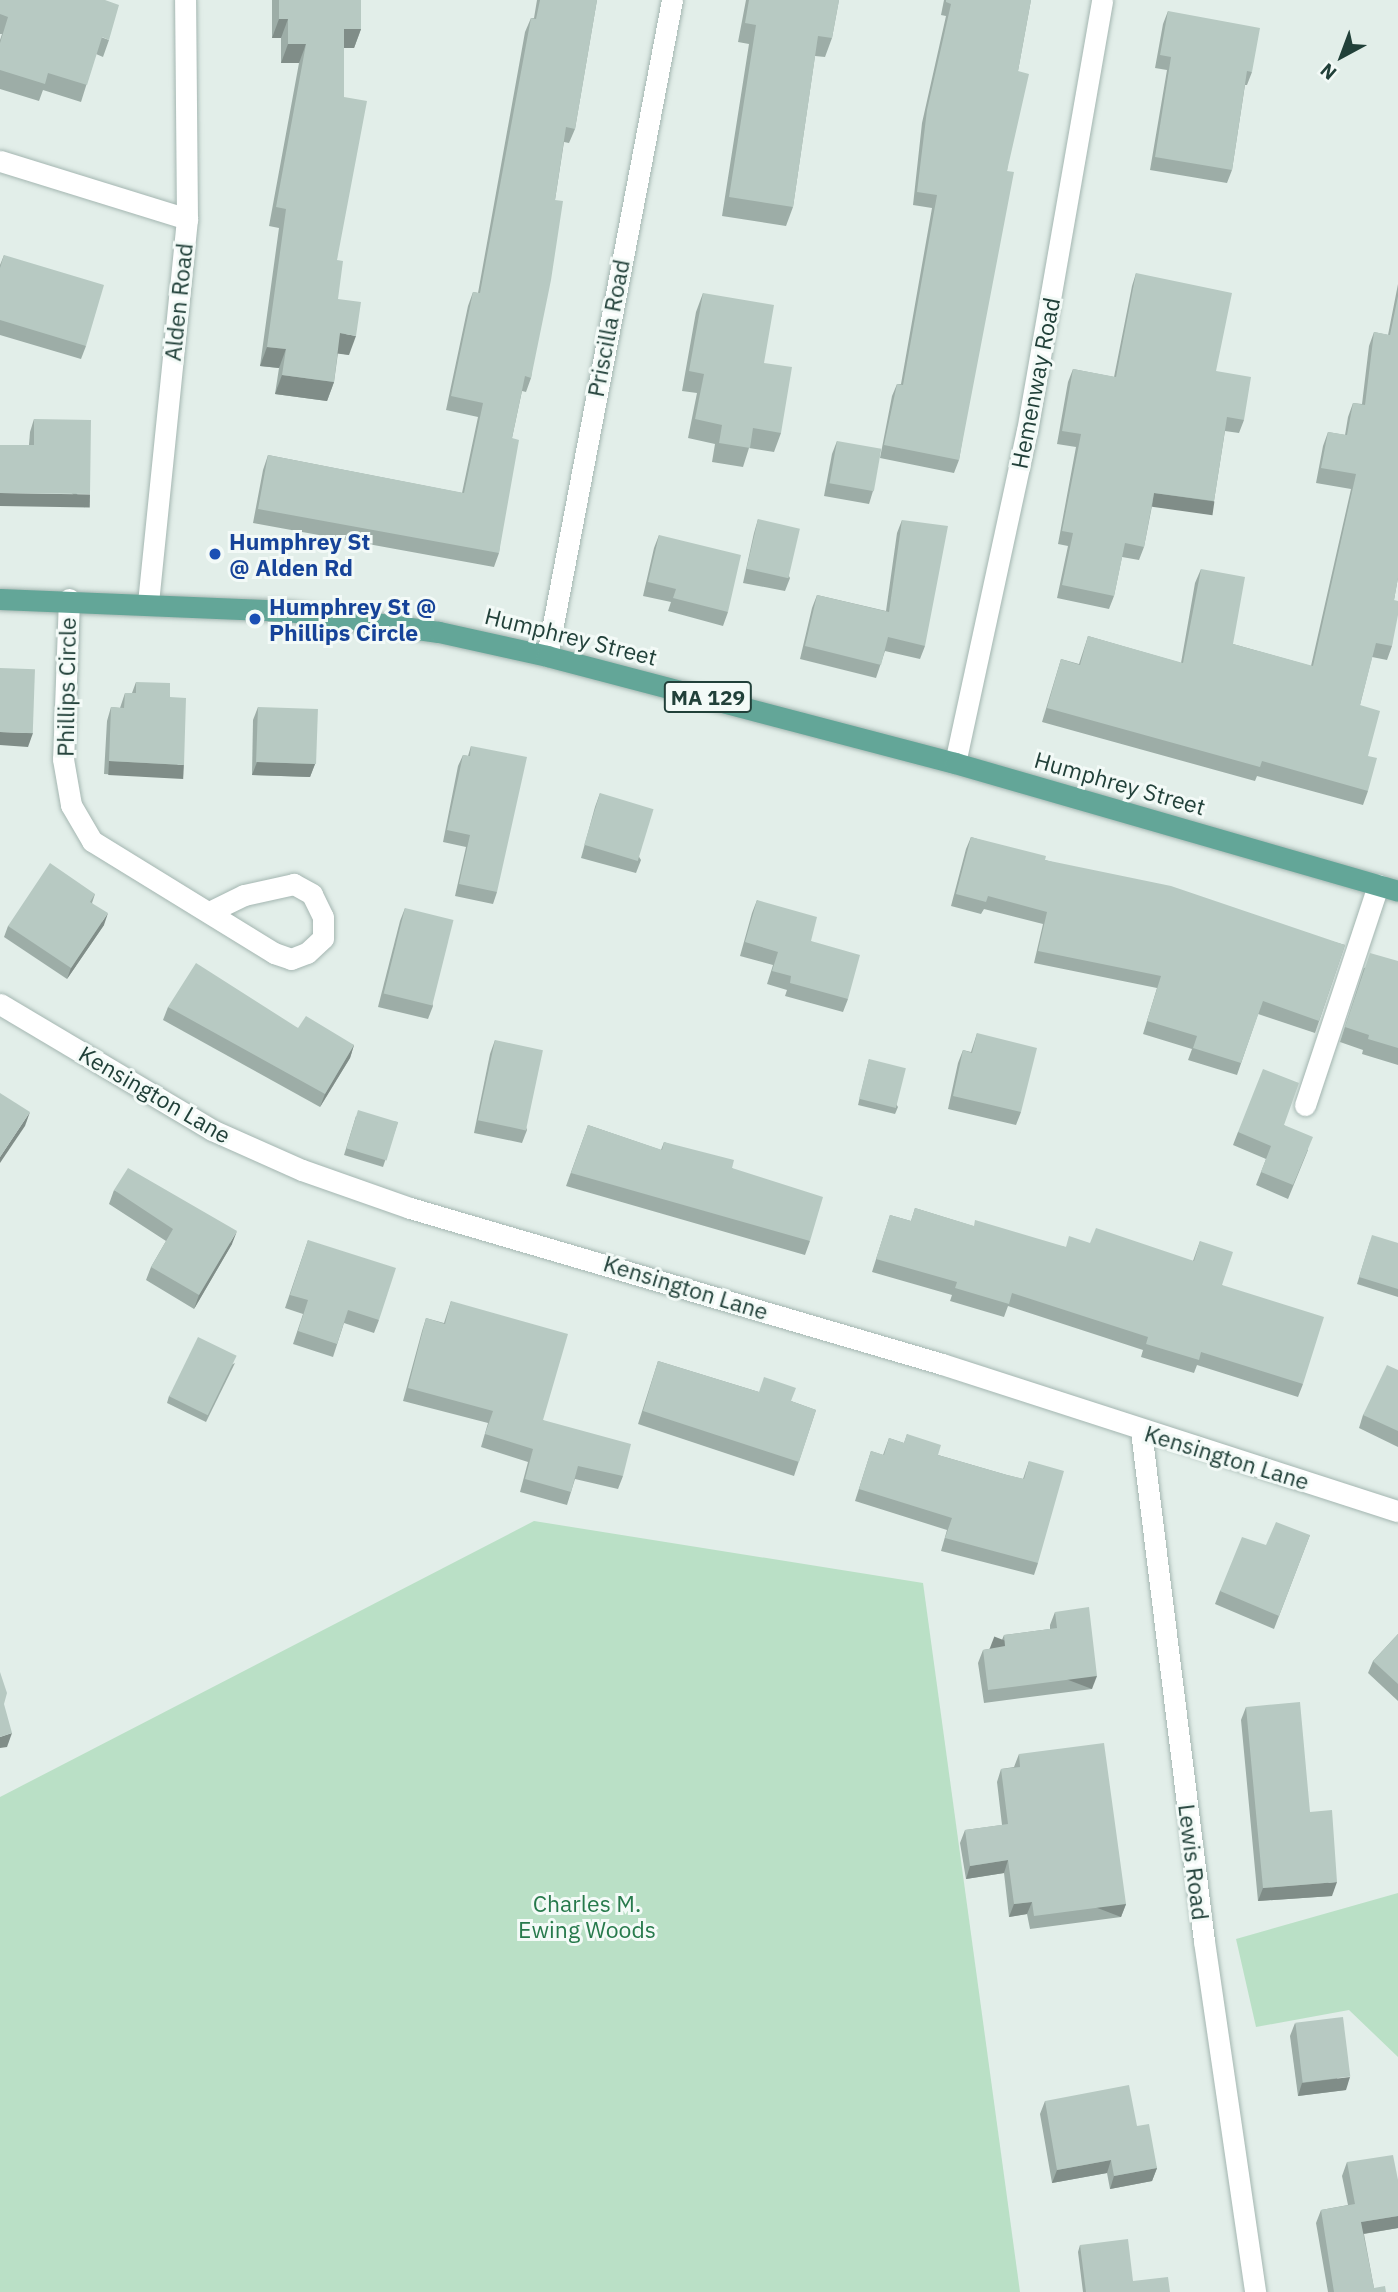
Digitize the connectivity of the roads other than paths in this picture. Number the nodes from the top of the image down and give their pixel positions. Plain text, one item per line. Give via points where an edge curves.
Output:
1 (185, 0) edge
2 (672, 0) edge
3 (1102, 0) edge
4 (0, 161) edge
5 (187, 219) junction
6 (0, 599) edge
7 (69, 599) junction
8 (148, 603) junction
9 (547, 656) junction
10 (955, 763) junction
11 (1388, 888) edge
12 (209, 912) junction
13 (0, 1004) edge
14 (1305, 1105) dead end
15 (1142, 1431) junction
16 (1398, 1511) edge
17 (1255, 2292) edge

1 - 5 street, Alden Road
2 - 9 street, Priscilla Road
3 - 10 street, Hemenway Road via 1027,431
4 - 5 street
5 - 8 street, Alden Road
6 - 7 main road, Humphrey Street / MA 129
7 - 8 main road, Humphrey Street / MA 129
7 - 12 street, Phillips Circle via 63,759 71,805 92,841
8 - 9 main road, Humphrey Street / MA 129 via 303,613 439,632
9 - 10 main road, Humphrey Street / MA 129
10 - 11 main road, Humphrey Street / MA 129
11 - 14 street
12 - 12 street, Phillips Circle via 244,895 294,884 312,894 323,917 323,938 307,953 291,959
13 - 15 street, Kensington Lane via 212,1130 302,1170 410,1208 943,1364
15 - 16 street, Kensington Lane
15 - 17 street, Lewis Road via 1204,1941

